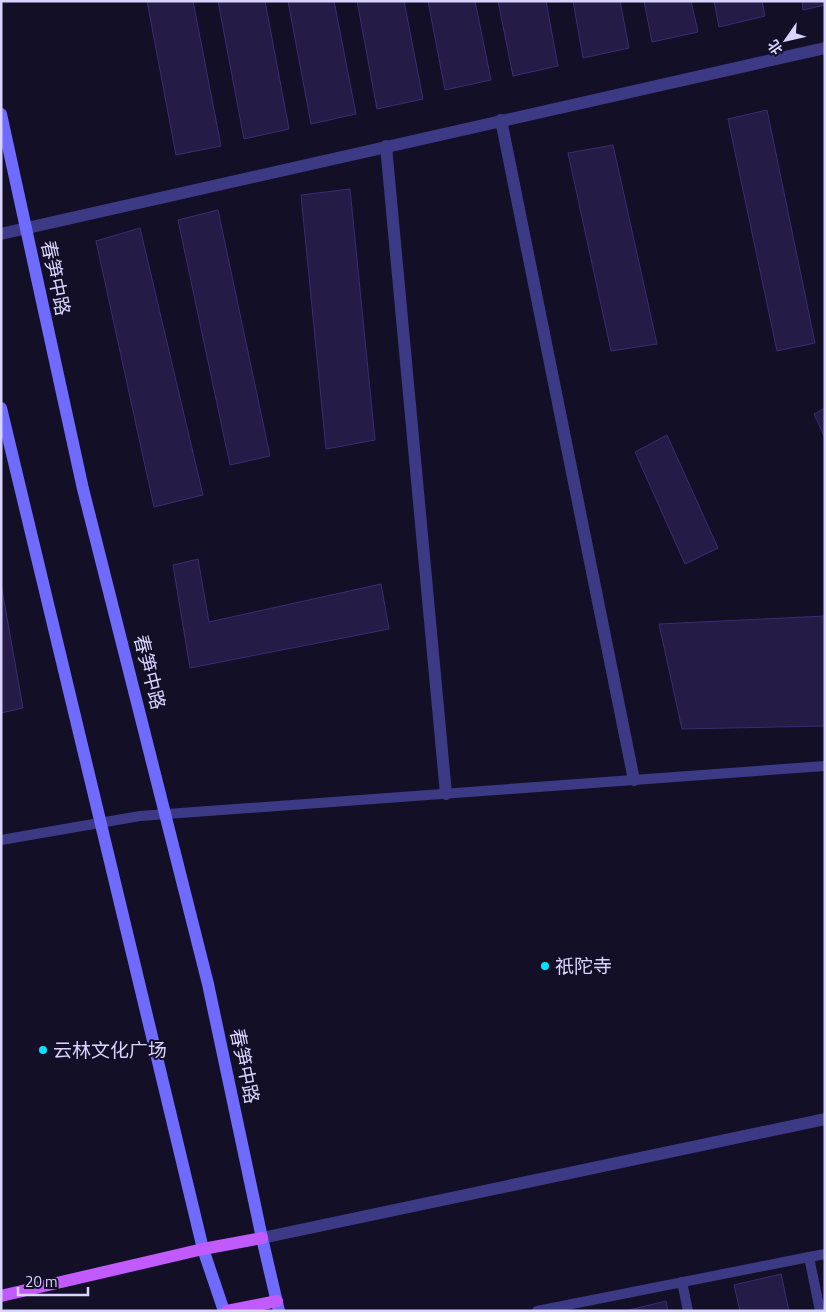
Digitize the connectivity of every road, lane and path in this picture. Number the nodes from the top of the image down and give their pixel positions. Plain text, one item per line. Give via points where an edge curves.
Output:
1 (825, 48) edge
2 (1, 114) edge
3 (501, 120) junction
4 (386, 146) junction
5 (26, 228) junction
6 (1, 234) edge
7 (1, 408) edge
8 (825, 766) edge
9 (634, 780) junction
10 (446, 794) junction
11 (167, 814) junction
12 (100, 823) junction
13 (1, 840) edge
14 (825, 1119) edge
15 (262, 1238) junction
16 (203, 1249) junction
17 (825, 1254) edge
18 (809, 1257) junction
19 (682, 1282) junction
20 (1, 1296) edge
21 (278, 1306) edge
22 (567, 1308) edge
23 (225, 1311) edge
24 (537, 1311) edge
25 (688, 1311) edge
26 (820, 1311) edge

1 - 3 street
2 - 5 main road, 春笋中路
3 - 4 street
3 - 9 street
4 - 5 street
4 - 10 street
5 - 6 street
5 - 11 main road, 春笋中路 via 83,489
7 - 12 main road
8 - 9 lane
9 - 10 lane
10 - 11 lane
11 - 12 lane
11 - 15 main road, 春笋中路 via 208,984
12 - 13 lane
12 - 16 main road
14 - 15 street
15 - 16 main road
15 - 21 main road, 春笋中路
16 - 20 main road
16 - 23 main road
17 - 18 lane
18 - 19 lane
18 - 26 lane
19 - 22 lane
19 - 25 lane
21 - 23 main road
22 - 24 lane

